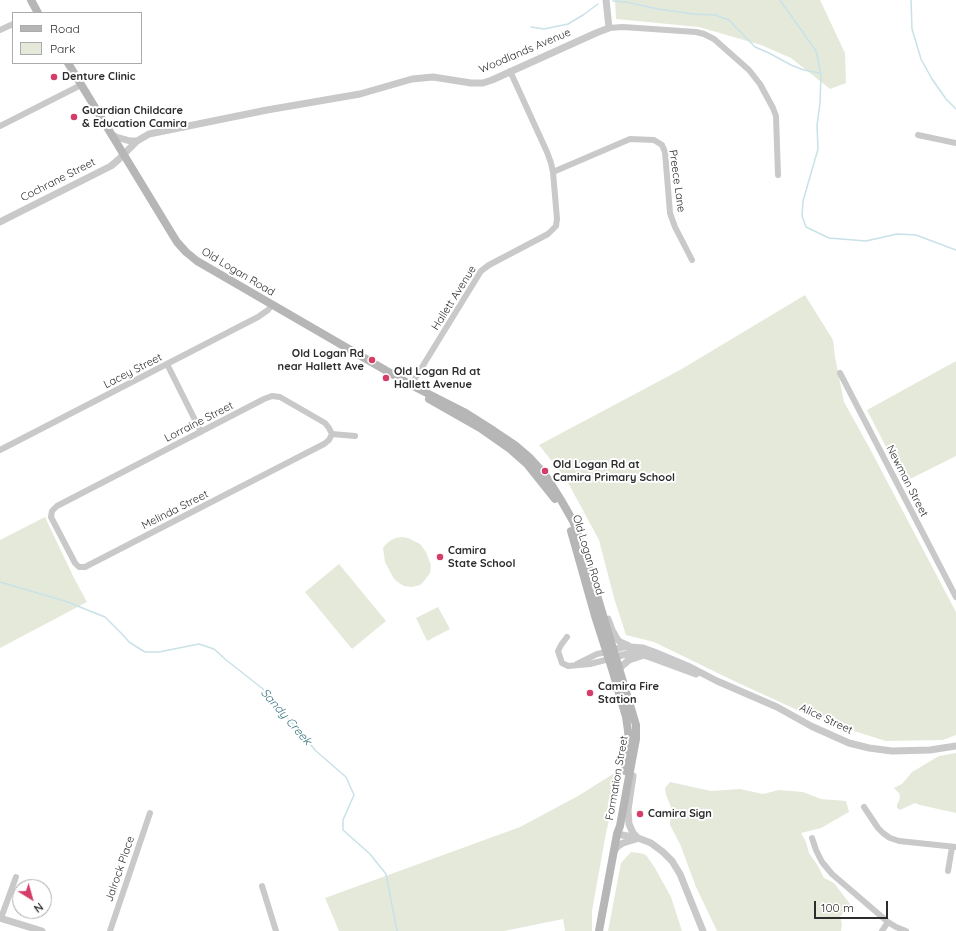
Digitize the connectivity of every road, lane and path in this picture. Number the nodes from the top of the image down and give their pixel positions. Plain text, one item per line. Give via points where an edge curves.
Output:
1 (31, 0) edge
2 (606, 0) edge
3 (37, 12) edge
4 (12, 24) edge
5 (609, 28) junction
6 (0, 30) edge
7 (69, 64) edge
8 (510, 71) junction
9 (81, 84) junction
10 (0, 126) edge
11 (111, 134) junction
12 (918, 135) dead end
13 (137, 141) junction
14 (956, 143) edge
15 (123, 155) junction
16 (553, 172) junction
17 (778, 175) dead end
18 (0, 222) edge
19 (692, 260) dead end
20 (272, 305) junction
21 (167, 364) junction
22 (840, 373) dead end
23 (411, 385) junction
24 (201, 432) junction
25 (332, 434) junction
26 (355, 436) dead end
27 (0, 450) edge
28 (52, 511) joint
29 (956, 598) edge
30 (598, 599) junction
31 (567, 637) dead end
32 (631, 647) junction
33 (611, 654) junction
34 (647, 656) junction
35 (619, 669) junction
36 (717, 681) junction
37 (636, 739) junction
38 (956, 746) edge
39 (864, 808) dead end
40 (150, 814) dead end
41 (617, 834) junction
42 (638, 838) junction
43 (812, 838) dead end
44 (954, 847) edge
45 (614, 851) junction
46 (948, 871) dead end
47 (16, 877) dead end
48 (262, 886) dead end
49 (0, 918) edge
50 (888, 922) junction
51 (42, 931) edge
52 (110, 931) edge
53 (276, 931) edge
54 (600, 931) edge
55 (703, 931) edge
56 (882, 931) edge
57 (906, 931) edge

1 - 3 main road
2 - 5 street
4 - 6 street
5 - 8 street, Woodlands Avenue
5 - 17 street, Woodlands Avenue via 623,26 696,32 714,39 749,70 773,108 776,116
7 - 9 main road, Old Logan Road
8 - 13 street, Woodlands Avenue via 483,83 433,77 412,79 360,94 149,134
8 - 16 street, Hallett Avenue via 547,152
9 - 10 street
9 - 11 main road, Old Logan Road
11 - 13 street
11 - 15 main road, Old Logan Road
12 - 14 street
13 - 15 street, Woodlands Avenue
15 - 18 street, Cochrane Street via 111,166
15 - 20 main road, Old Logan Road via 169,230 186,252 196,261
16 - 19 street, Preece Lane via 630,139 654,140 662,145 665,152 670,213
16 - 23 street, Hallett Avenue via 556,226 548,234 489,264 481,271
20 - 21 street, Lacey Street via 258,317
20 - 23 main road, Old Logan Road
21 - 24 street
21 - 27 street, Lacey Street
22 - 29 street, Newman Street
23 - 30 main road, Old Logan Road via 457,408 494,431 522,451 540,469 573,521
23 - 33 main road, Old Logan Road via 433,402 480,428 510,449 527,464 553,496 569,525 595,616
24 - 25 street, Lorraine Street via 272,396 325,423
24 - 28 street, Lorraine Street via 57,506
25 - 26 street
25 - 28 street, Melinda Street via 324,444 85,567 79,567 74,562 51,517
30 - 32 street, Old Logan Road via 617,639
30 - 33 main road, Old Logan Road
31 - 33 street via 558,651 562,662 568,666 590,664
32 - 33 street, Alice Street via 623,647
32 - 36 street, Alice Street via 654,652
33 - 34 street, Alice Street via 636,653
33 - 35 main road, Formation Street
33 - 41 main road, Formation Street via 629,743 615,826
34 - 35 street via 629,660
34 - 36 street, Alice Street
35 - 37 main road, Formation Street via 636,725
36 - 38 street, Alice Street via 850,743 892,751
37 - 41 main road, Formation Street
37 - 42 street via 628,810 630,827
39 - 44 street via 878,828 890,838
40 - 52 street, Jalrock Place
41 - 42 street
41 - 45 main road, Formation Street
42 - 45 street via 623,843
42 - 55 street via 654,845 672,861 680,874
43 - 50 street via 822,862 832,874
44 - 46 street
45 - 54 main road, Formation Street
47 - 49 street
48 - 53 street
49 - 51 street
50 - 56 street
50 - 57 street

